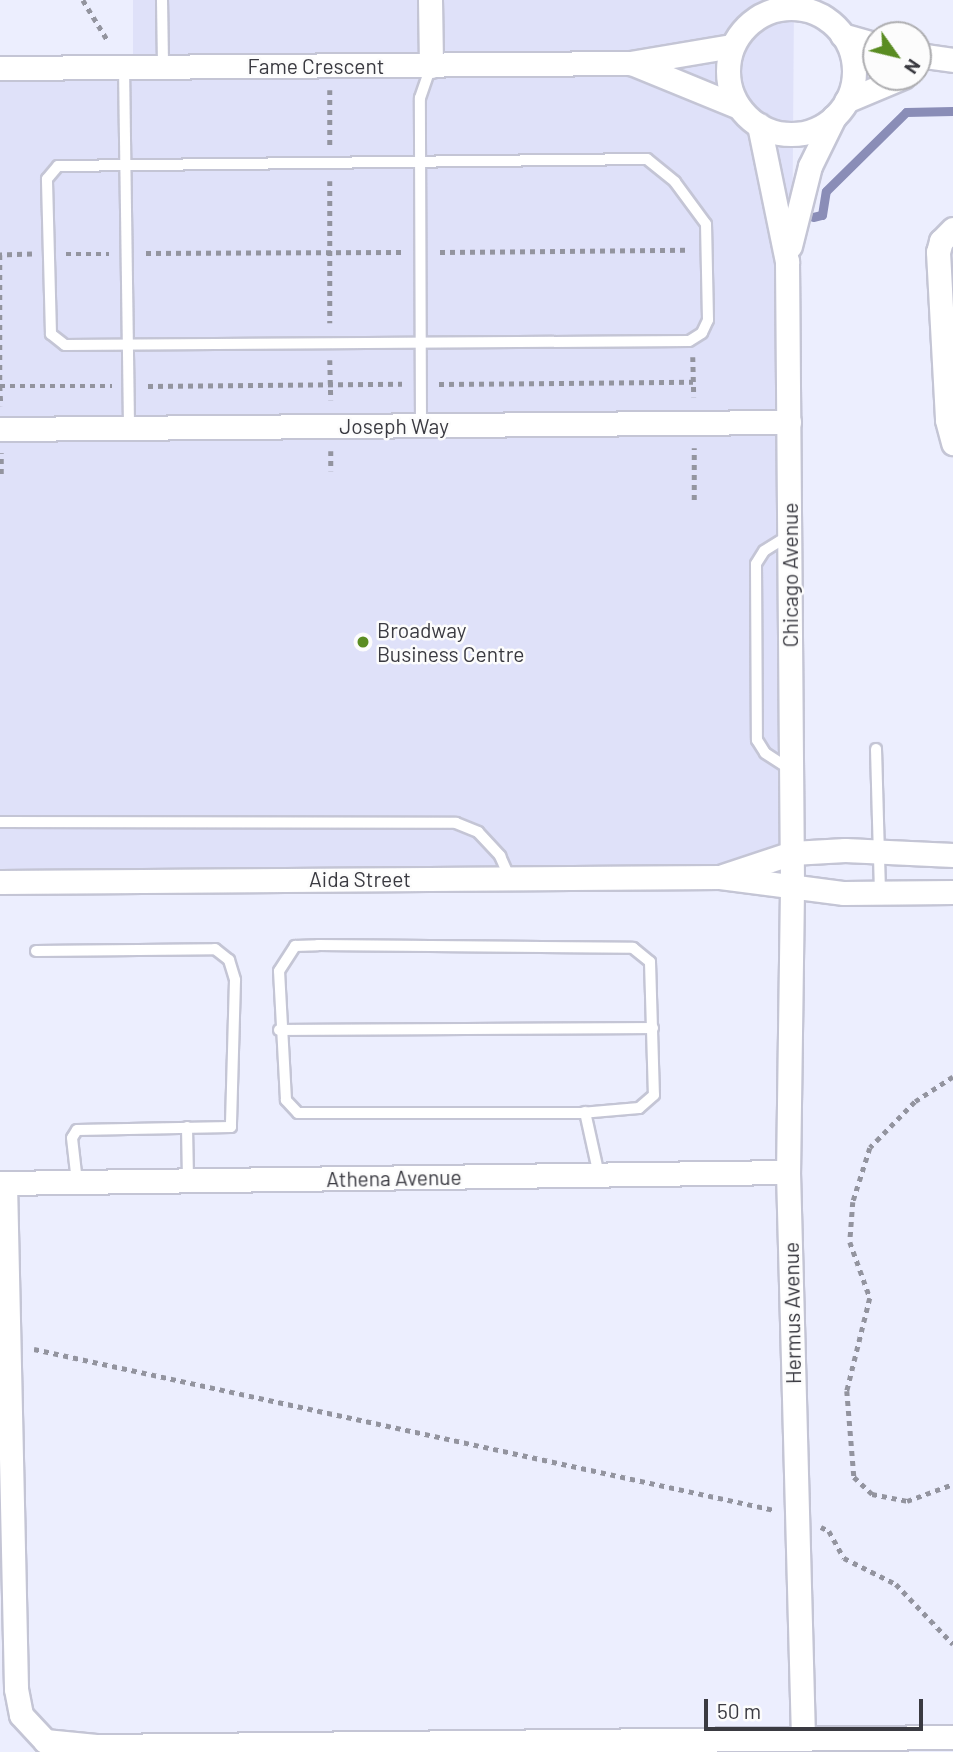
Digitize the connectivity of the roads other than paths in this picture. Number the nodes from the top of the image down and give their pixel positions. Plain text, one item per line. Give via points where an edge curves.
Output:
1 (162, 0) edge
2 (430, 0) edge
3 (757, 9) edge
4 (834, 18) edge
5 (862, 36) edge
6 (732, 46) junction
7 (932, 57) edge
8 (952, 60) edge
9 (631, 63) junction
10 (431, 66) junction
11 (124, 67) junction
12 (163, 67) junction
13 (932, 67) edge
14 (0, 68) edge
15 (875, 91) edge
16 (739, 107) junction
17 (840, 109) junction
18 (759, 125) junction
19 (420, 161) junction
20 (125, 164) junction
21 (953, 229) edge
22 (787, 261) junction
23 (421, 343) junction
24 (127, 345) junction
25 (789, 422) junction
26 (421, 426) junction
27 (129, 428) junction
28 (0, 429) edge
29 (953, 443) edge
30 (790, 535) junction
31 (876, 749) dead end
32 (791, 770) junction
33 (0, 822) edge
34 (880, 852) junction
35 (792, 853) junction
36 (953, 855) edge
37 (720, 877) junction
38 (510, 878) junction
39 (0, 882) edge
40 (792, 889) junction
41 (880, 892) junction
42 (953, 892) edge
43 (36, 951) dead end
44 (653, 1028) junction
45 (279, 1030) junction
46 (585, 1112) junction
47 (187, 1127) junction
48 (788, 1172) junction
49 (599, 1175) junction
50 (188, 1181) junction
51 (77, 1182) junction
52 (3, 1183) edge
53 (4, 1343) edge
54 (803, 1737) junction
55 (953, 1737) edge

1 - 12 lane
2 - 10 street
3 - 4 street via 793,8
3 - 6 street
4 - 5 street
4 - 17 street via 853,63
6 - 9 street, Fame Crescent
6 - 16 street via 728,78
7 - 8 street
8 - 13 street
9 - 10 street, Fame Crescent
9 - 16 street, Fame Crescent
10 - 12 street, Fame Crescent
10 - 19 lane via 420,98
11 - 12 street, Fame Crescent
11 - 14 street, Fame Crescent
11 - 20 lane
15 - 17 street
16 - 18 street
17 - 18 street via 806,132 790,134
17 - 22 street, Chicago Avenue via 810,166
18 - 22 street, Chicago Avenue
19 - 20 lane
19 - 23 lane
19 - 23 lane via 646,159 676,182 702,214 709,250 706,327 689,341
20 - 24 lane
20 - 24 lane via 53,169 47,179 54,340 65,345
21 - 29 street via 940,241 939,252 947,420
22 - 25 street, Chicago Avenue
23 - 24 lane
23 - 26 lane
24 - 27 lane
25 - 26 street, Joseph Way
25 - 30 street, Chicago Avenue
26 - 27 street, Joseph Way
27 - 28 street, Joseph Way
30 - 32 street, Chicago Avenue
30 - 32 lane via 764,551 756,564 757,740 765,753
31 - 34 lane
32 - 35 street, Chicago Avenue
33 - 38 lane via 456,823 478,832 500,856
34 - 35 street, Aida Street
34 - 36 street, Aida Street
34 - 41 lane
35 - 37 street, Aida Street
35 - 40 street, Chicago Avenue
37 - 38 street, Aida Street
37 - 40 street, Aida Street
38 - 39 street, Aida Street
40 - 41 street, Aida Street
40 - 48 street, Hermus Avenue
41 - 42 street, Aida Street
43 - 47 lane via 215,949 225,955 235,980 234,1116 227,1128
44 - 45 lane
44 - 45 lane via 650,962 633,948 318,945 295,946 282,960
44 - 46 lane via 651,1100 639,1108
45 - 46 lane via 286,1100 298,1113
46 - 49 lane
47 - 50 lane
47 - 51 lane via 77,1130 72,1138
48 - 49 street, Athena Avenue
48 - 54 street, Hermus Avenue
49 - 50 street, Athena Avenue
50 - 51 street, Athena Avenue
51 - 52 street, Athena Avenue
52 - 53 street
53 - 54 street via 16,1689 21,1714 30,1730 45,1741 96,1746
54 - 55 street

